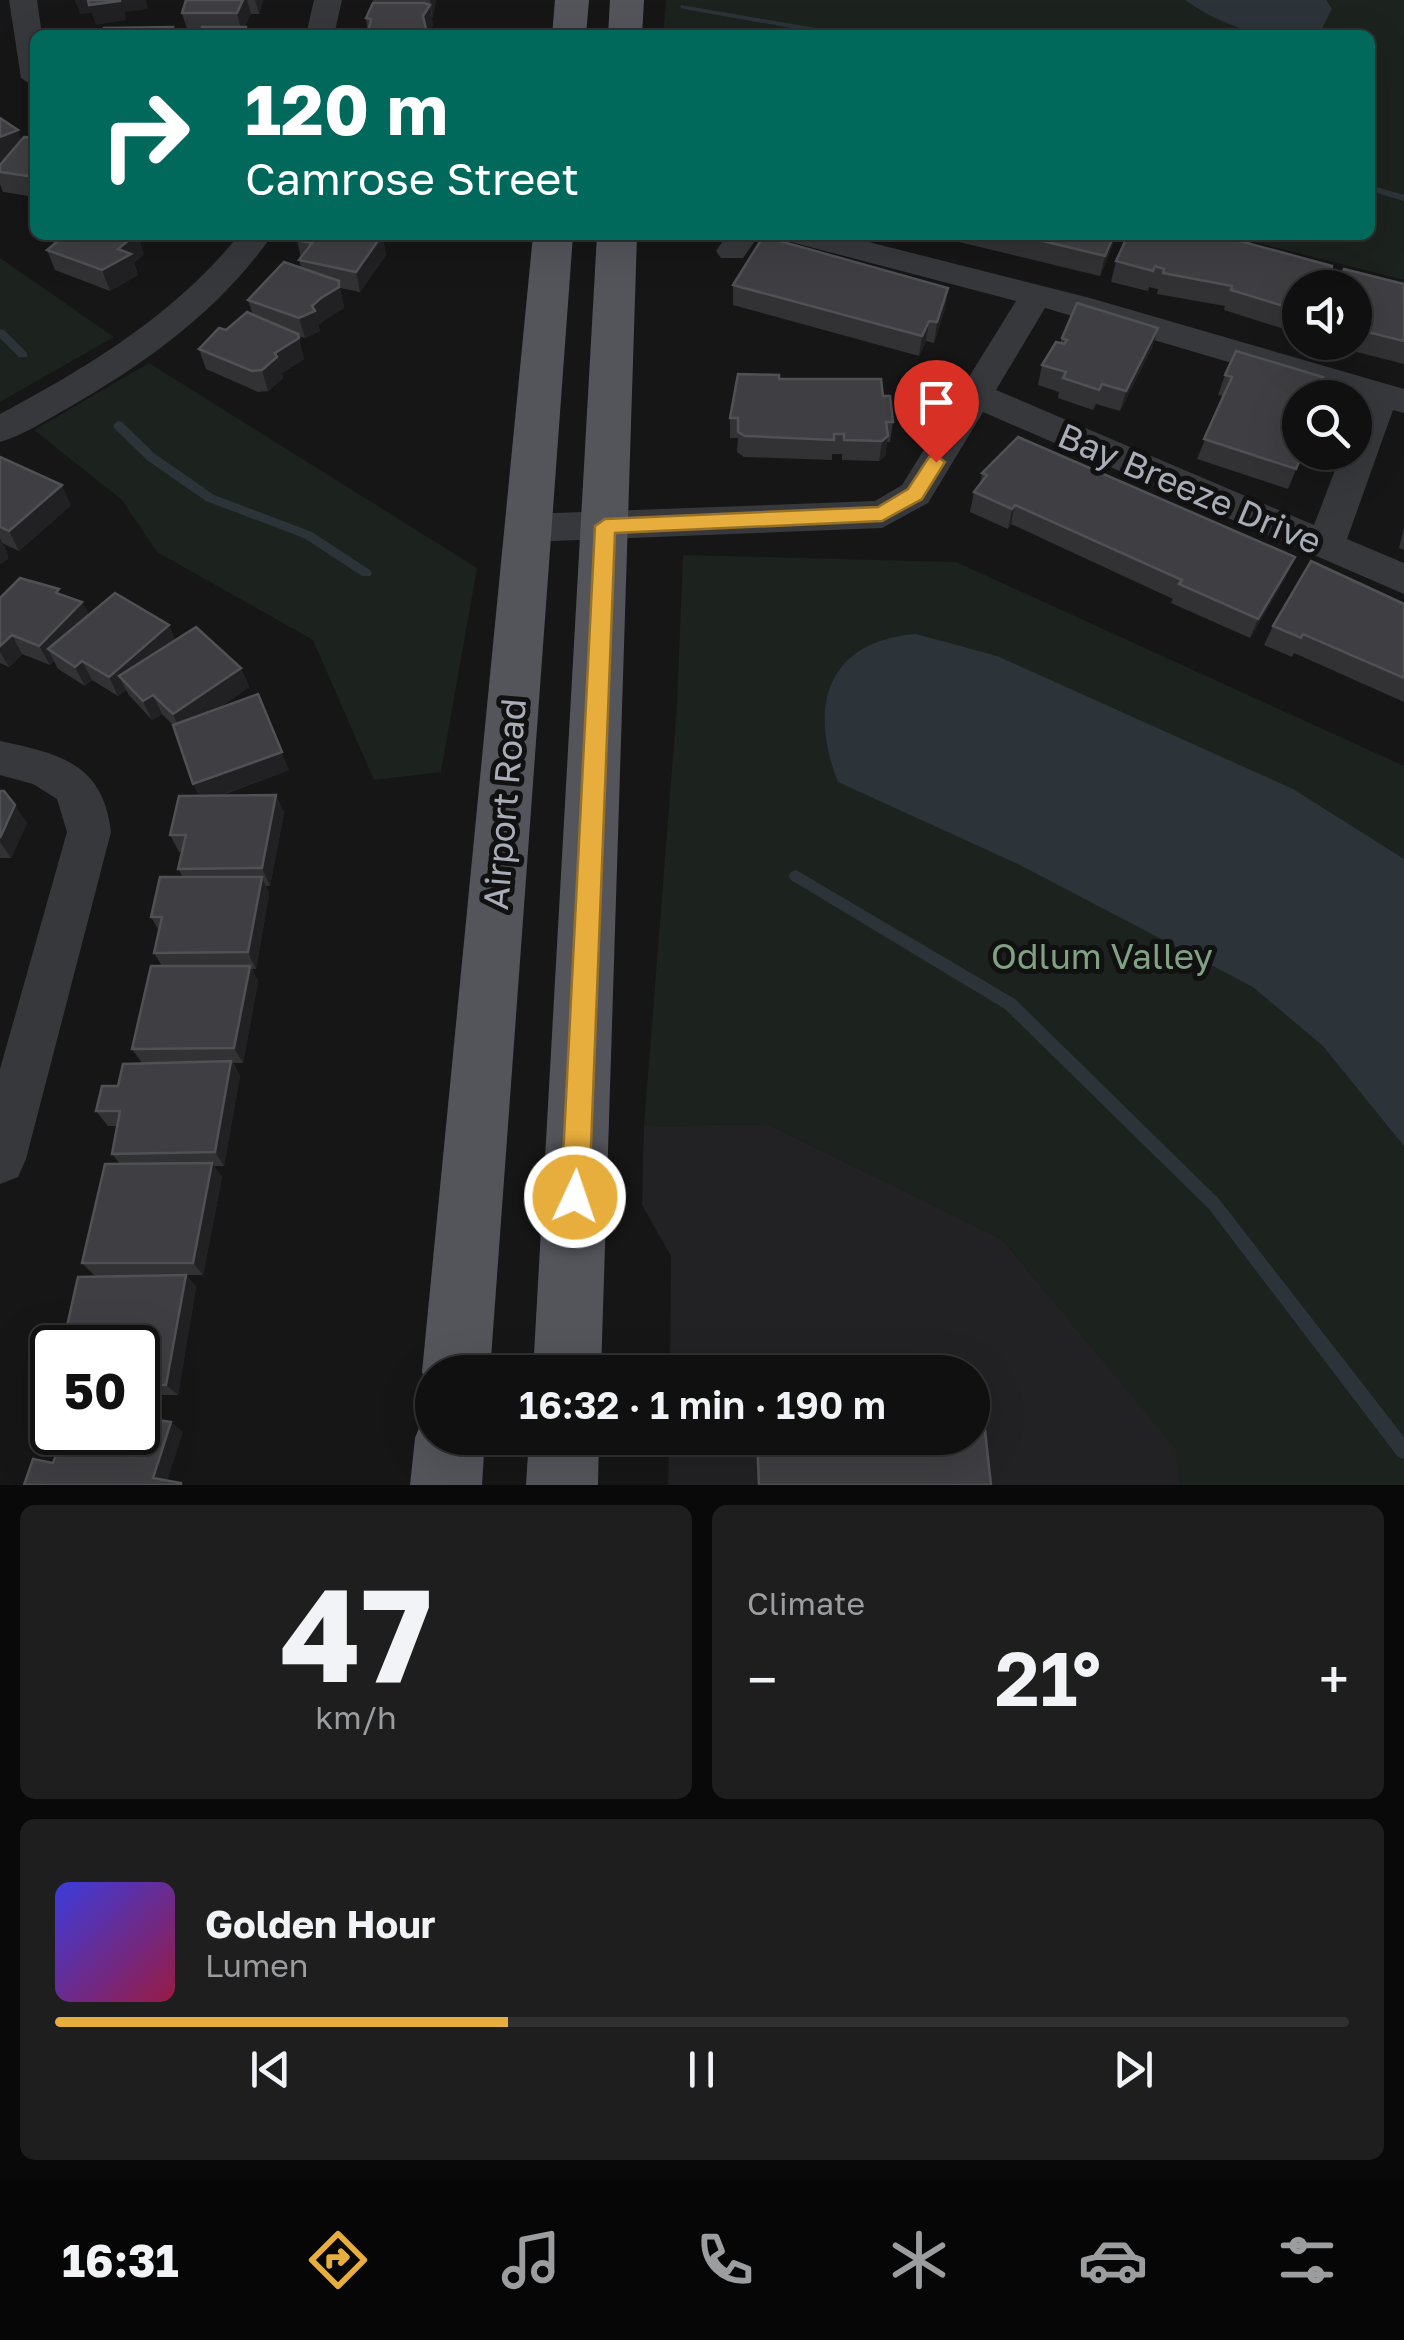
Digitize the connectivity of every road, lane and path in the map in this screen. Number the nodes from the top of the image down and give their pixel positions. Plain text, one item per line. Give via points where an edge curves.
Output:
1 (23, 0) edge
2 (328, 0) edge
3 (572, 0) edge
4 (627, 0) edge
5 (321, 30) edge
6 (570, 30) edge
7 (625, 30) edge
8 (30, 46) edge
9 (252, 240) edge
10 (552, 240) edge
11 (617, 240) edge
12 (822, 240) edge
13 (1036, 295) junction
14 (977, 396) junction
15 (1392, 398) edge
16 (0, 430) edge
17 (605, 526) junction
18 (528, 528) junction
19 (1326, 546) junction
20 (1404, 578) edge
21 (0, 758) edge
22 (0, 1158) edge
23 (457, 1355) edge
24 (568, 1355) edge
25 (449, 1455) edge
26 (563, 1455) edge
27 (446, 1485) edge
28 (562, 1485) edge

1 - 8 street
2 - 5 street
3 - 6 main road
4 - 7 main road
9 - 16 street via 220,282 161,335
10 - 18 main road, Airport Road
11 - 17 main road
12 - 13 street
13 - 14 street
13 - 15 street
14 - 17 street via 915,494 882,514
14 - 19 street, Bay Breeze Drive
15 - 19 street
17 - 18 street
17 - 24 main road
18 - 23 main road, Airport Road
19 - 20 street, Bay Breeze Drive
21 - 22 street via 59,774 88,808 89,832
25 - 27 main road
26 - 28 main road

